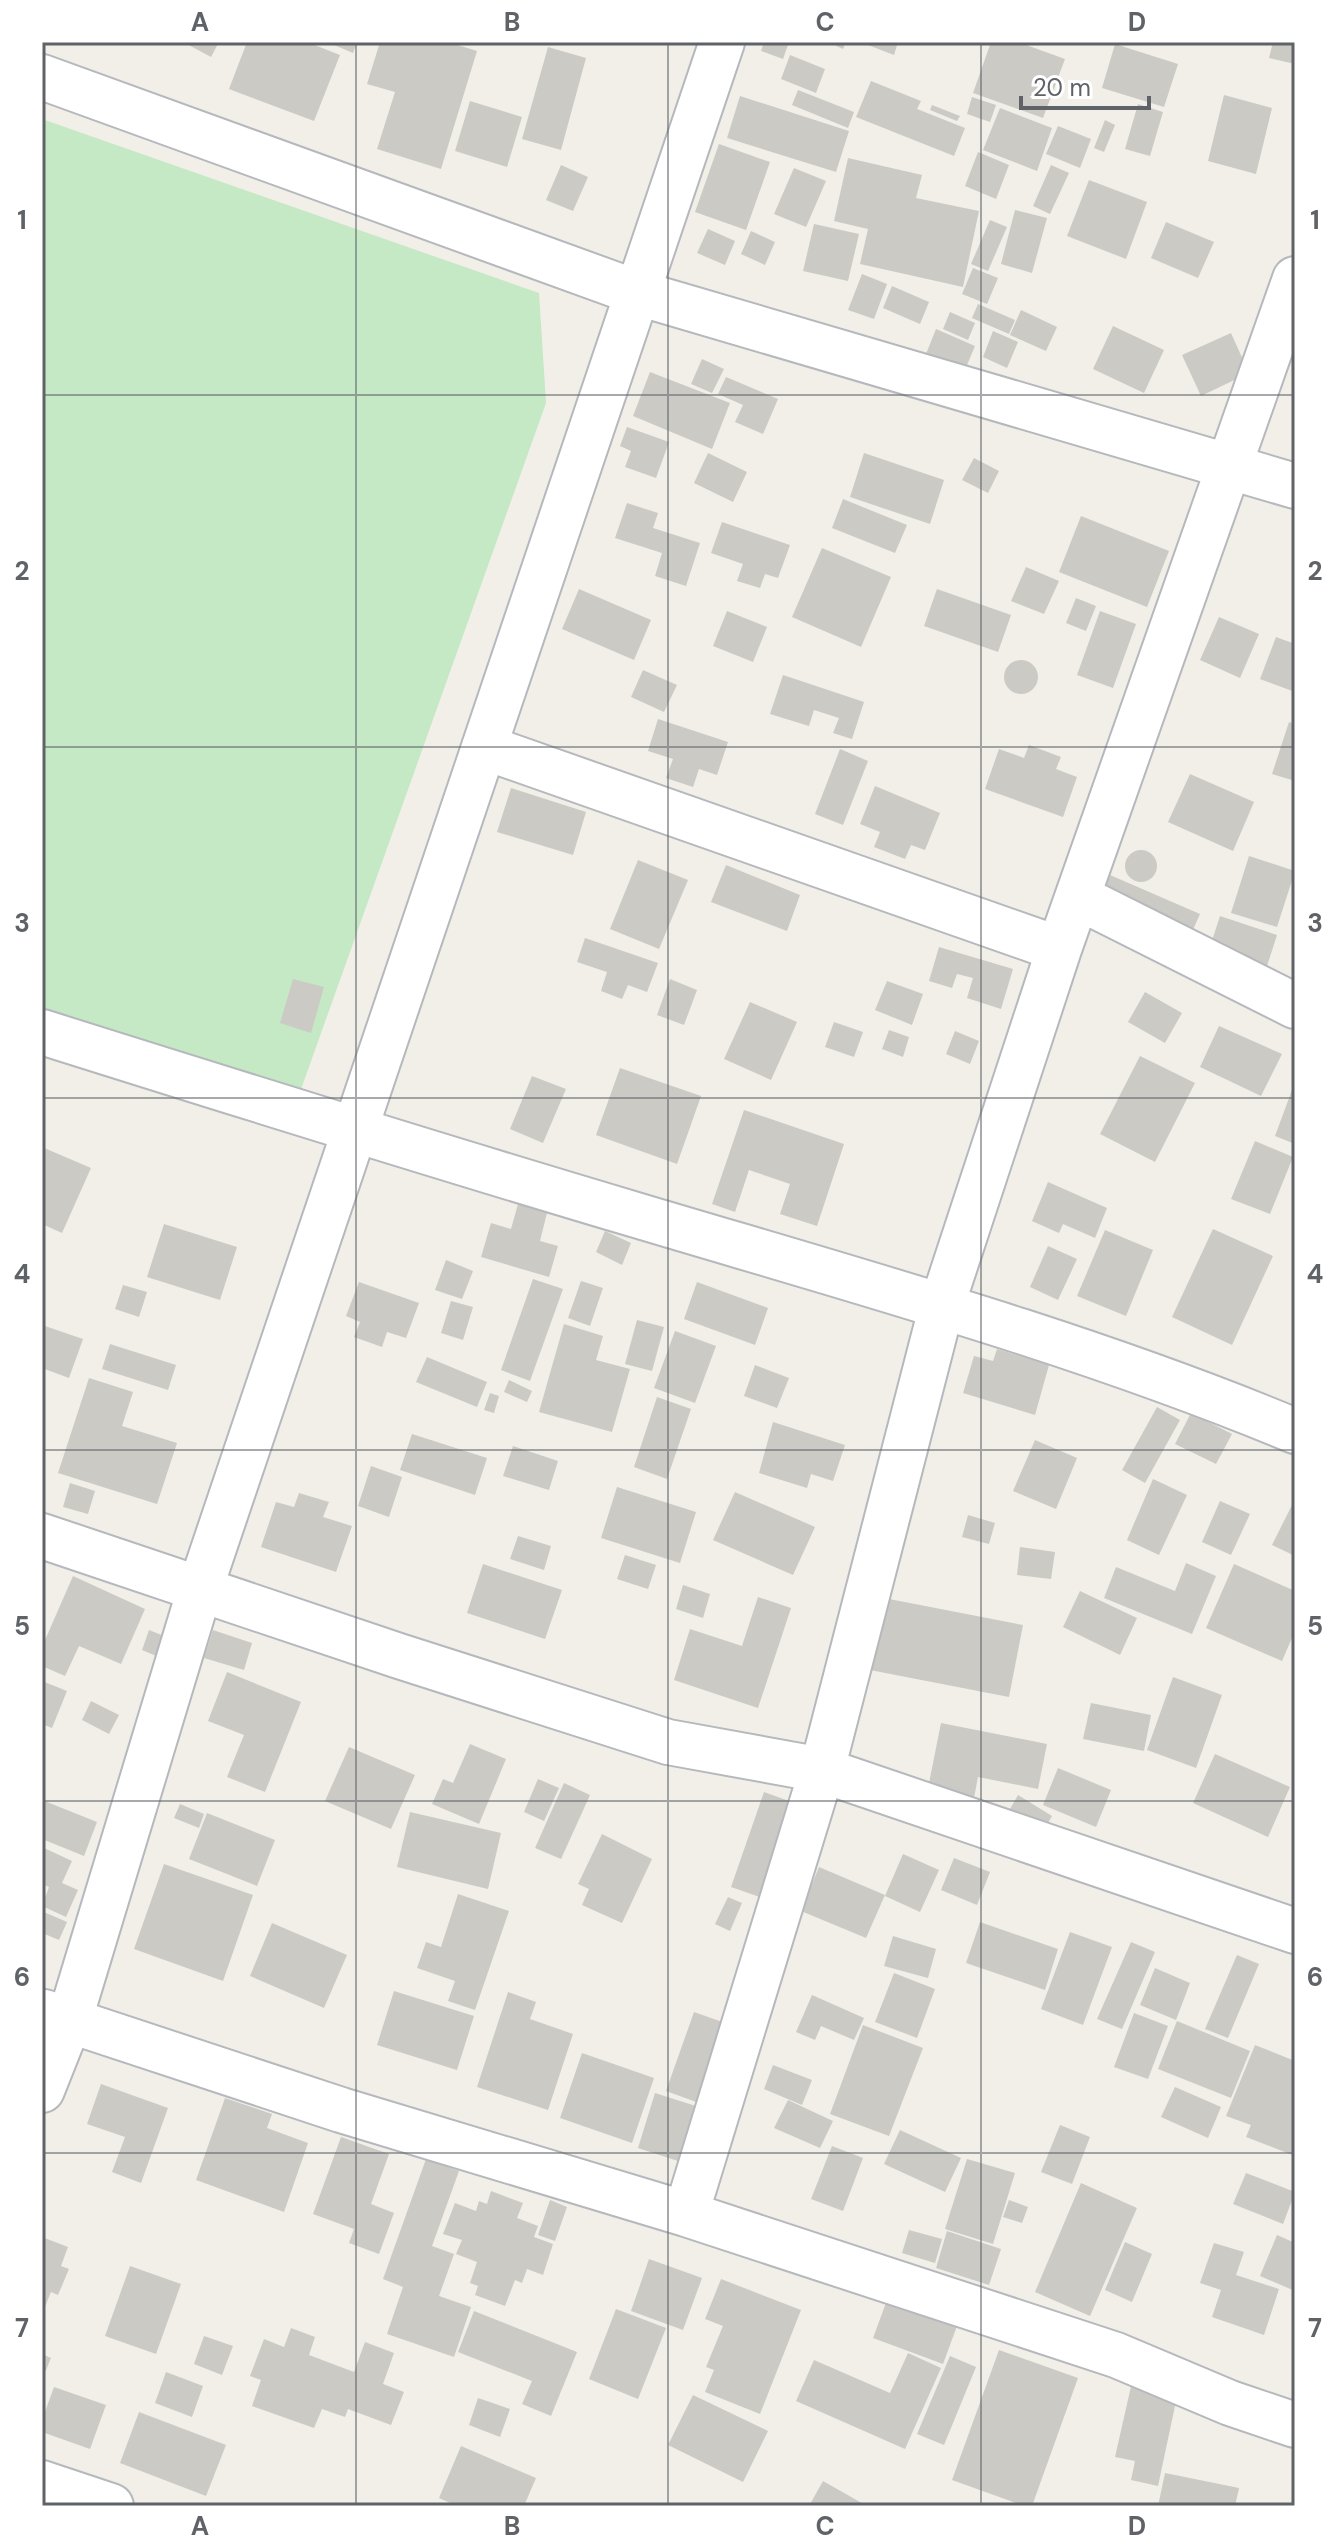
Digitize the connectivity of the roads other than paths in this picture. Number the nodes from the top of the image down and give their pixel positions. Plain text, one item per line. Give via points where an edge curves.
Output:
1 (49, 42) edge
2 (722, 42) edge
3 (42, 62) edge
4 (42, 77) edge
5 (1295, 279) edge
6 (638, 293) junction
7 (1229, 465) junction
8 (1295, 486) edge
9 (484, 747) junction
10 (1078, 897) junction
11 (1059, 949) junction
12 (1295, 1006) edge
13 (42, 1032) edge
14 (355, 1131) junction
15 (942, 1305) junction
16 (1295, 1431) edge
17 (42, 1536) edge
18 (200, 1589) junction
19 (822, 1770) junction
20 (1295, 1931) edge
21 (56, 2017) edge
22 (42, 2090) edge
23 (686, 2214) junction
24 (1295, 2425) edge
25 (42, 2483) edge
26 (111, 2506) edge

1 - 3 street
2 - 6 street
4 - 6 street
5 - 7 street
6 - 7 street
6 - 9 street
7 - 8 street
7 - 10 street
9 - 11 street
9 - 14 street
10 - 11 street
10 - 12 street
11 - 15 street
13 - 14 street
14 - 15 street
14 - 18 street
15 - 16 street via 1213,1397
15 - 19 street
17 - 18 street
18 - 19 street via 668,1742
18 - 21 street
19 - 20 street
19 - 23 street
21 - 22 street
21 - 23 street
23 - 24 street via 1116,2355
25 - 26 street

